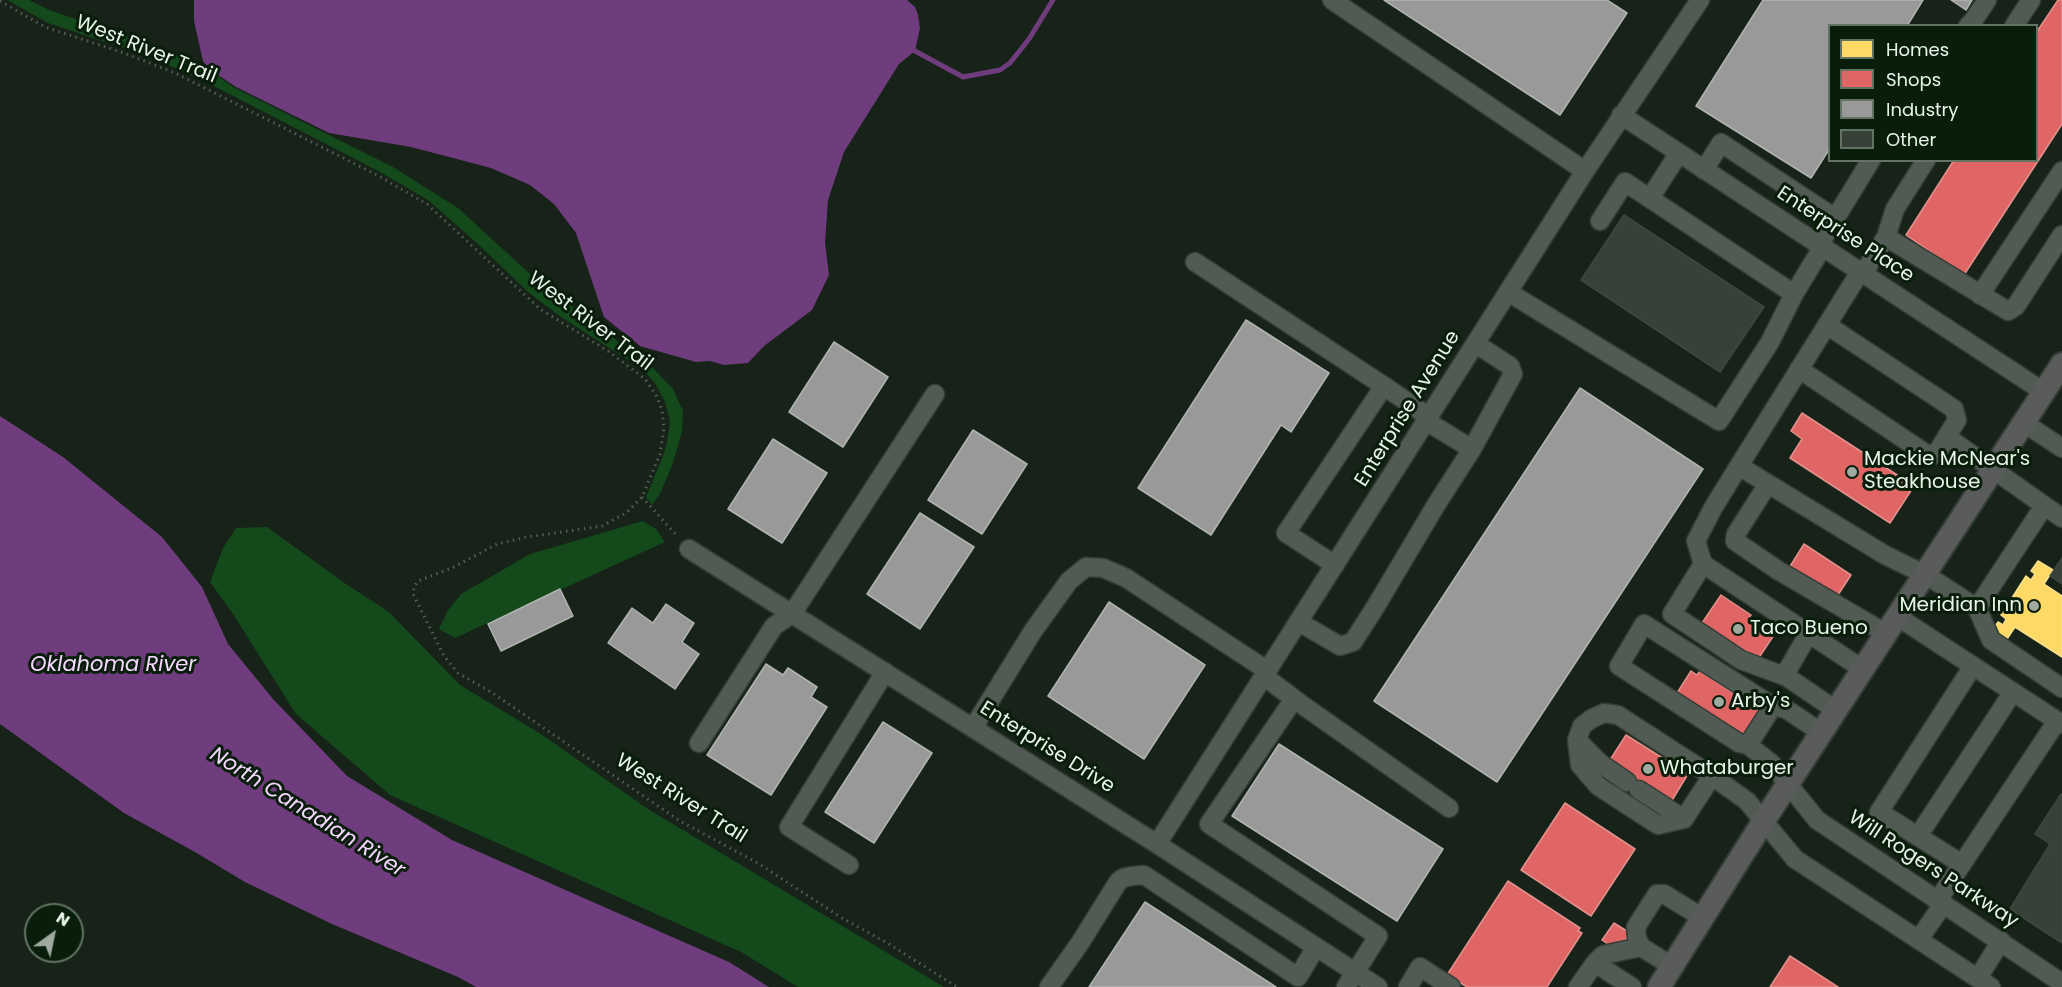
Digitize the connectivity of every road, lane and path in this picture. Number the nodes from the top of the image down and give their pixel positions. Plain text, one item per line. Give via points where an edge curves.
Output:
1 (1332, 0) edge
2 (1700, 0) edge
3 (1987, 0) edge
4 (2031, 0) edge
5 (0, 1) edge
6 (1970, 24) edge
7 (2015, 24) edge
8 (1621, 115) junction
9 (1678, 153) junction
10 (1870, 162) edge
11 (1925, 162) edge
12 (1704, 170) junction
13 (1585, 171) junction
14 (2062, 171) edge
15 (1650, 198) junction
16 (1835, 218) junction
17 (1600, 221) dead end
18 (2062, 235) edge
19 (1886, 237) junction
20 (1820, 247) junction
21 (1195, 262) dead end
22 (1861, 273) junction
23 (1508, 292) junction
24 (1794, 294) junction
25 (1980, 295) junction
26 (1827, 325) junction
27 (1476, 344) junction
28 (2062, 364) edge
29 (1799, 369) junction
30 (1384, 386) junction
31 (2044, 392) junction
32 (935, 394) dead end
33 (1428, 419) junction
34 (2024, 423) junction
35 (1947, 437) junction
36 (2062, 448) edge
37 (1472, 449) junction
38 (1737, 468) junction
39 (1993, 471) junction
40 (1768, 484) junction
41 (642, 497) junction
42 (2044, 506) junction
43 (2062, 518) edge
44 (689, 549) joint
45 (1703, 564) junction
46 (1335, 565) junction
47 (1926, 575) junction
48 (1977, 608) junction
49 (792, 614) junction
50 (1299, 622) junction
51 (1892, 626) junction
52 (1809, 633) junction
53 (1973, 666) junction
54 (1864, 670) junction
55 (885, 672) junction
56 (1267, 674) junction
57 (1784, 676) junction
58 (2062, 688) edge
59 (2013, 692) junction
60 (1294, 699) junction
61 (1773, 706) junction
62 (1837, 711) junction
63 (2060, 723) edge
64 (973, 728) junction
65 (1822, 733) junction
66 (1577, 740) junction
67 (699, 743) dead end
68 (1748, 745) junction
69 (1712, 776) junction
70 (1788, 784) junction
71 (1449, 808) dead end
72 (1684, 819) junction
73 (1763, 822) junction
74 (1918, 836) junction
75 (1159, 846) junction
76 (1962, 864) junction
77 (849, 865) dead end
78 (1144, 875) junction
79 (1941, 902) junction
80 (1703, 918) junction
81 (1919, 939) junction
82 (2001, 941) junction
83 (1316, 947) junction
84 (1641, 947) junction
85 (1595, 963) junction
86 (1672, 966) junction
87 (1351, 980) edge
88 (1984, 982) edge
89 (2062, 983) edge
90 (957, 987) edge
91 (1049, 987) edge
92 (1378, 987) edge
93 (1408, 987) edge
94 (1451, 987) edge
95 (1578, 987) edge
96 (1632, 987) edge
97 (1659, 987) edge

1 - 13 street
2 - 8 street, Enterprise Avenue
3 - 6 street
4 - 7 street
5 - 41 path, West River Trail via 45,27 175,73 427,204 540,309 608,351 651,387 662,410 664,428 660,454
8 - 9 street, Enterprise Place
8 - 13 street, Enterprise Avenue
9 - 12 street, Enterprise Place
9 - 15 street
10 - 16 street
11 - 19 street via 1895,209
12 - 16 street via 1721,143
12 - 20 street, Enterprise Place
13 - 23 street, Enterprise Avenue
14 - 25 street
15 - 17 street via 1625,182
15 - 24 street
16 - 20 street
18 - 25 street via 2016,306 2008,311
19 - 22 street
19 - 25 street
20 - 22 street, Enterprise Place
20 - 24 street
21 - 30 street
22 - 26 street
22 - 31 street, Enterprise Place
23 - 24 street via 1719,421 1770,342
23 - 27 street, Enterprise Avenue
26 - 29 street
26 - 35 street via 1954,409 1957,420
27 - 33 street, Enterprise Avenue
27 - 37 street via 1510,366 1513,375
28 - 31 main road
29 - 35 street via 1925,453 1938,451
29 - 38 street
30 - 33 street
30 - 46 street via 1286,533
31 - 34 main road
32 - 49 street
33 - 37 street
33 - 46 street, Enterprise Avenue
34 - 36 street
34 - 39 main road
35 - 39 street
37 - 50 street via 1353,642 1340,646
38 - 40 street
38 - 45 street via 1696,541
39 - 42 street
39 - 47 main road
40 - 47 street via 1885,555
40 - 51 street via 1735,541 1779,571
41 - 44 path
41 - 90 path, West River Trail via 626,513 602,526 497,544 418,581 413,594 444,656 458,673 558,736 680,821 756,862
42 - 43 street
42 - 48 street
44 - 49 street, Enterprise Drive
45 - 52 street
45 - 57 street via 1672,614 1741,660
46 - 50 street, Enterprise Avenue
47 - 48 street
47 - 51 main road
48 - 58 street via 1991,640
49 - 55 street, Enterprise Drive
49 - 67 street via 774,626
50 - 56 street, Enterprise Avenue
51 - 53 street
51 - 54 main road
52 - 54 street
52 - 57 street
53 - 59 street
53 - 74 street via 1879,812
54 - 62 main road
55 - 64 street, Enterprise Drive
55 - 77 street via 789,827
56 - 60 street
56 - 64 street via 1126,578 1103,568 1086,567 1069,581 1033,631
56 - 75 street, Enterprise Avenue
57 - 62 street
59 - 63 street
59 - 74 street
60 - 71 street
60 - 87 street via 1209,825 1378,936
61 - 65 street via 1785,709
61 - 68 street
61 - 68 street, Will Rogers Parkway via 1644,624 1619,666
62 - 65 main road
63 - 76 street
64 - 75 street, Enterprise Drive
65 - 70 main road
66 - 69 street via 1582,726 1591,719 1604,713 1618,715
66 - 72 street via 1601,764
66 - 72 street via 1580,765 1599,786 1658,825
68 - 70 street, Will Rogers Parkway via 1771,763
69 - 72 street
69 - 73 street via 1747,801
70 - 73 main road
70 - 79 street, Will Rogers Parkway via 1817,820
73 - 80 main road
73 - 81 street via 1795,859
74 - 76 street
75 - 78 street, Enterprise Avenue
75 - 83 street, Enterprise Drive
76 - 79 street
78 - 83 street via 1298,977
78 - 91 street via 1118,882
79 - 81 street
79 - 82 street, Will Rogers Parkway
80 - 84 street via 1664,894 1657,894 1636,927
80 - 86 main road
81 - 88 street
82 - 88 street
82 - 89 street, Will Rogers Parkway
83 - 87 street, Enterprise Drive
84 - 85 street via 1603,955
84 - 86 street
85 - 95 street
85 - 96 street
86 - 97 main road
87 - 92 street, Enterprise Drive
93 - 94 street via 1420,967

